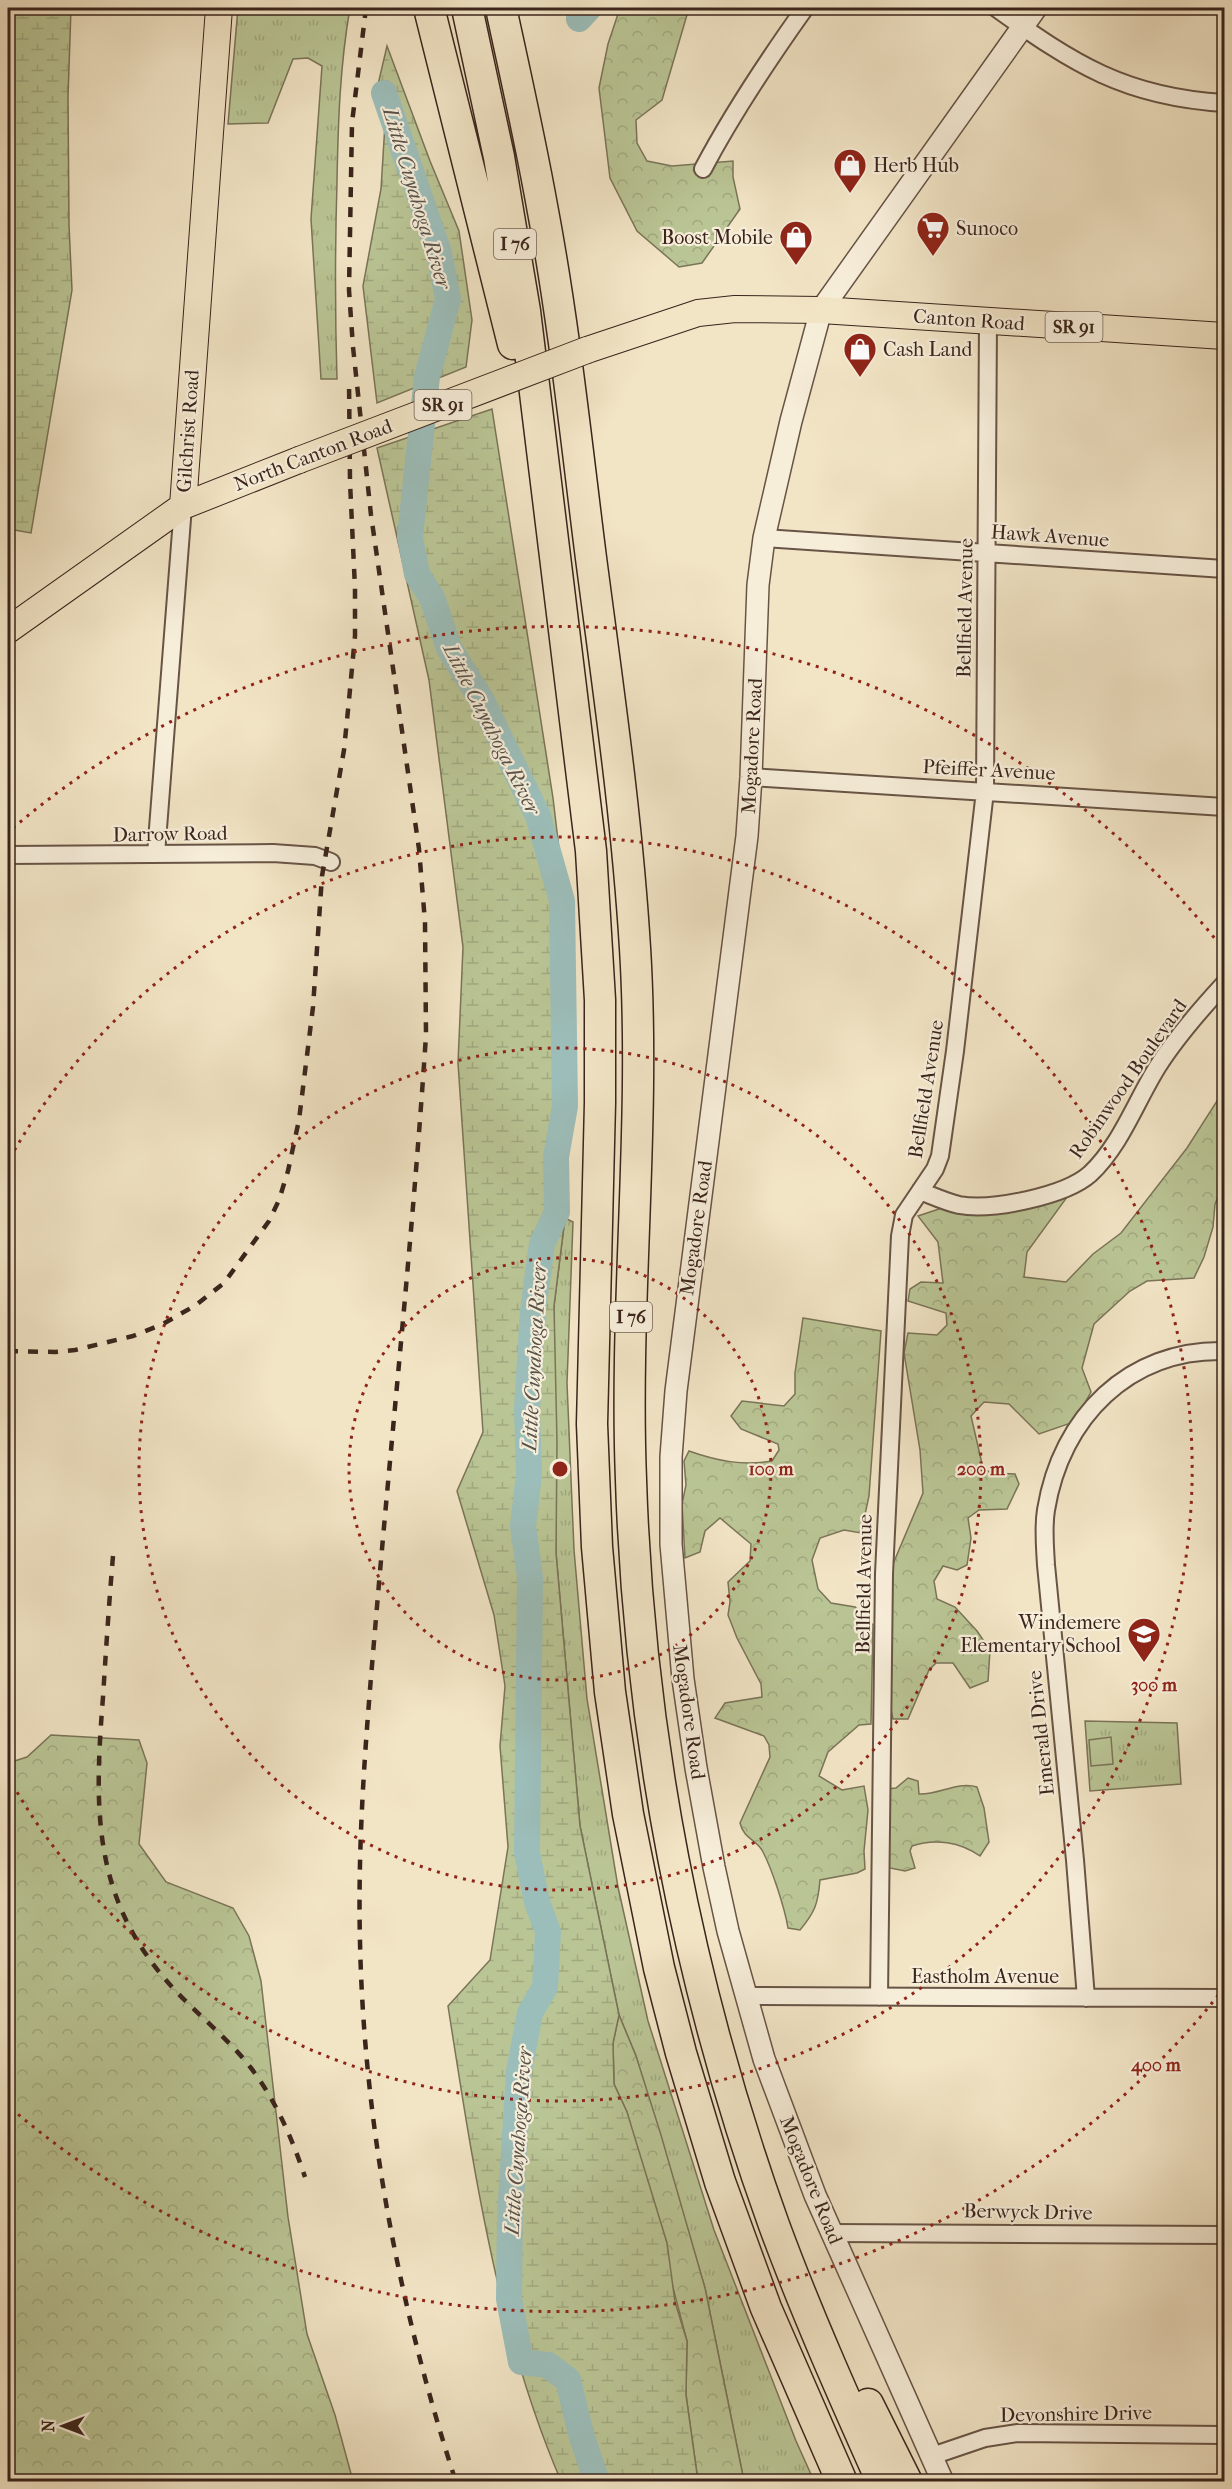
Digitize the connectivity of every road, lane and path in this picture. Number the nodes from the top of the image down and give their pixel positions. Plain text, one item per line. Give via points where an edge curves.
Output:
1 (219, 8) edge
2 (429, 8) edge
3 (467, 8) edge
4 (501, 8) edge
5 (806, 8) edge
6 (996, 8) edge
7 (1036, 8) edge
8 (1022, 26) junction
9 (1224, 103) edge
10 (703, 169) dead end
11 (821, 310) junction
12 (988, 322) junction
13 (1224, 336) edge
14 (548, 484) junction
15 (183, 506) junction
16 (764, 538) junction
17 (987, 554) junction
18 (1224, 569) edge
19 (8, 630) edge
20 (752, 777) junction
21 (985, 791) junction
22 (1224, 807) edge
23 (156, 854) junction
24 (8, 855) edge
25 (331, 862) dead end
26 (1224, 984) edge
27 (920, 1191) junction
28 (1224, 1351) edge
29 (746, 1996) junction
30 (879, 1997) junction
31 (1086, 1998) junction
32 (1224, 1998) edge
33 (832, 2233) junction
34 (1224, 2235) edge
35 (798, 2288) junction
36 (1224, 2435) edge
37 (932, 2456) junction
38 (842, 2481) edge
39 (882, 2481) edge
40 (907, 2481) edge
41 (943, 2481) edge

1 - 15 main road, Gilchrist Road
2 - 14 highway
3 - 14 highway, I 76 via 513,231
4 - 35 highway, I 76 via 544,211 629,857 638,1049 630,1343 631,1483 639,1614 654,1740 671,1844 705,2001 749,2150
5 - 10 street via 752,82
6 - 8 street
7 - 8 street, Mogadore Road
8 - 9 street via 1079,63 1122,84 1177,99
8 - 11 street, Mogadore Road
11 - 12 main road, Canton Road / SR 91
11 - 15 main road, North Canton Road / SR 91, bridge via 735,309 698,313 586,350
11 - 16 street, Mogadore Road
12 - 13 main road, Canton Road / SR 91
12 - 17 street, Bellfield Avenue
14 - 38 highway, I 76 via 585,795 599,977 592,1424 610,1692 627,1814 659,1968 720,2182 771,2319
15 - 19 main road, North Canton Road / SR 91
15 - 23 street, Gilchrist Road
16 - 17 street, Hawk Avenue
16 - 20 street, Mogadore Road via 758,585
17 - 18 street, Hawk Avenue
17 - 21 street, Bellfield Avenue
20 - 21 street, Pfeiffer Avenue
20 - 29 street, Mogadore Road via 733,955 681,1346 670,1490 675,1602 696,1768 714,1867
21 - 22 street, Pfeiffer Avenue
21 - 27 street, Bellfield Avenue via 940,1156
23 - 24 street, Darrow Road
23 - 25 street, Darrow Road via 294,854
26 - 27 street, Robinwood Boulevard via 1159,1064 1116,1140 1089,1175 1076,1184 998,1205 960,1205
27 - 30 street, Bellfield Avenue via 904,1215 900,1236 884,1574
28 - 31 street, Emerald Drive via 1173,1356 1150,1363 1108,1391 1068,1445 1046,1510 1046,1565
29 - 30 street, Eastholm Avenue
29 - 33 street, Mogadore Road via 779,2101
30 - 31 street, Eastholm Avenue
31 - 32 street, Eastholm Avenue
33 - 34 street, Berwyck Drive
33 - 37 street, Mogadore Road
35 - 39 highway, I 76
35 - 40 highway via 843,2360
36 - 37 street, Devonshire Drive via 1018,2433 985,2438
37 - 41 street, Mogadore Road

